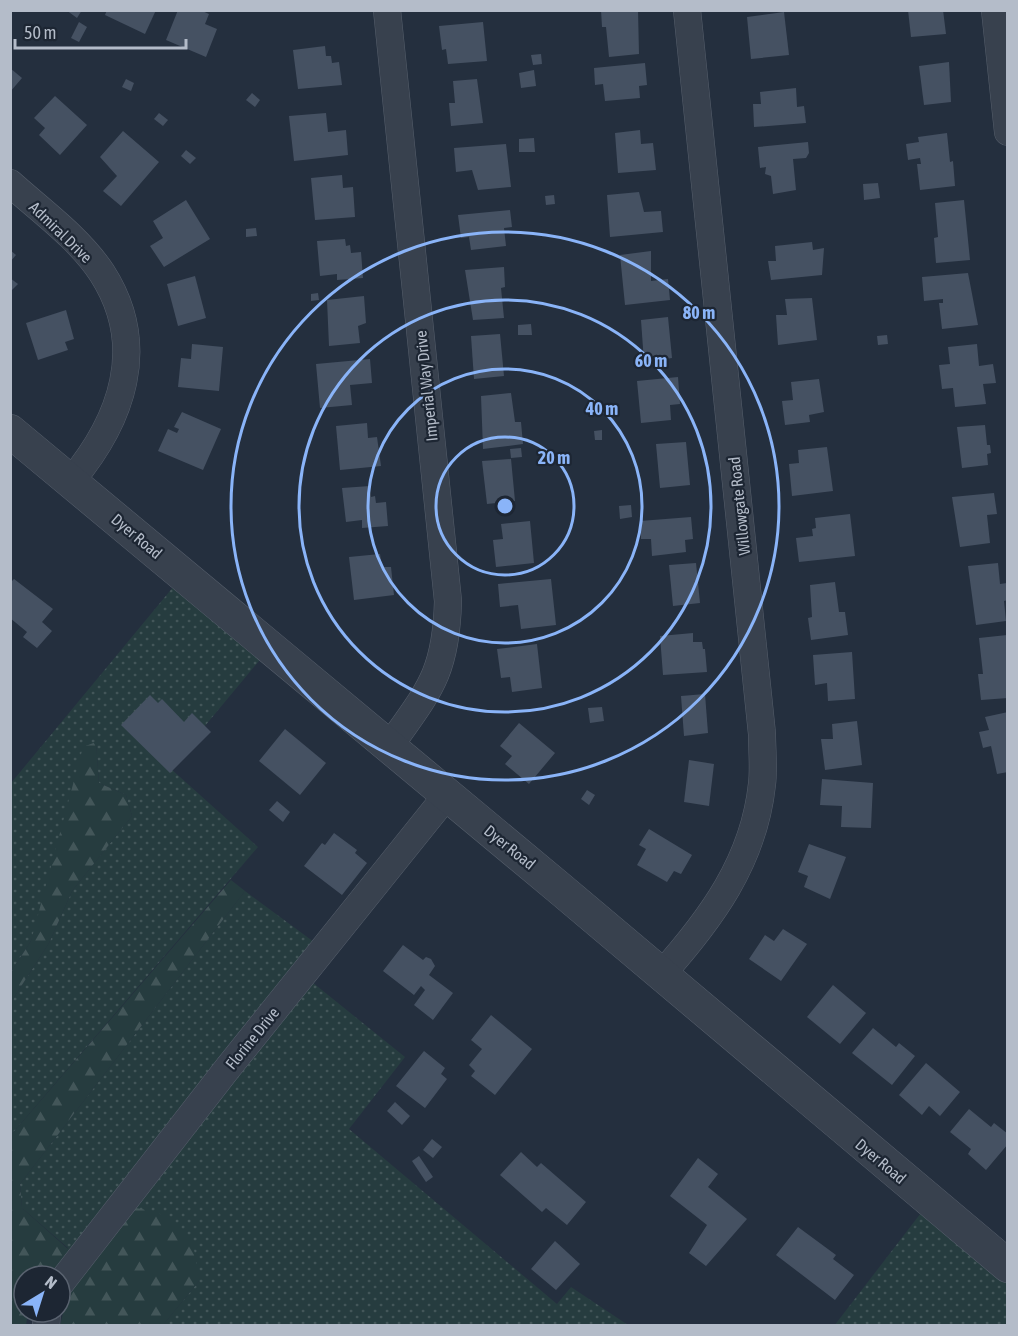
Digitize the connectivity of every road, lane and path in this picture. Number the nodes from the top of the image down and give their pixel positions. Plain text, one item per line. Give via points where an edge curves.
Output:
1 (387, 10) edge
2 (687, 10) edge
3 (995, 10) edge
4 (1008, 132) edge
5 (10, 183) edge
6 (10, 431) edge
7 (71, 482) junction
8 (389, 747) junction
9 (447, 795) junction
10 (662, 975) junction
11 (1008, 1266) edge
12 (72, 1269) edge

1 - 8 street, Imperial Way Drive via 448,601 441,667 426,697
2 - 10 street, Willowgate Road via 762,734 762,784 751,837 732,881 702,928
3 - 4 street
5 - 7 street, Admiral Drive via 77,243 102,273 119,308 126,345 125,385 112,421
6 - 7 street, Dyer Road
7 - 8 street, Dyer Road
8 - 9 street, Dyer Road
9 - 10 street, Dyer Road
9 - 12 street, Florine Drive
10 - 11 street, Dyer Road

